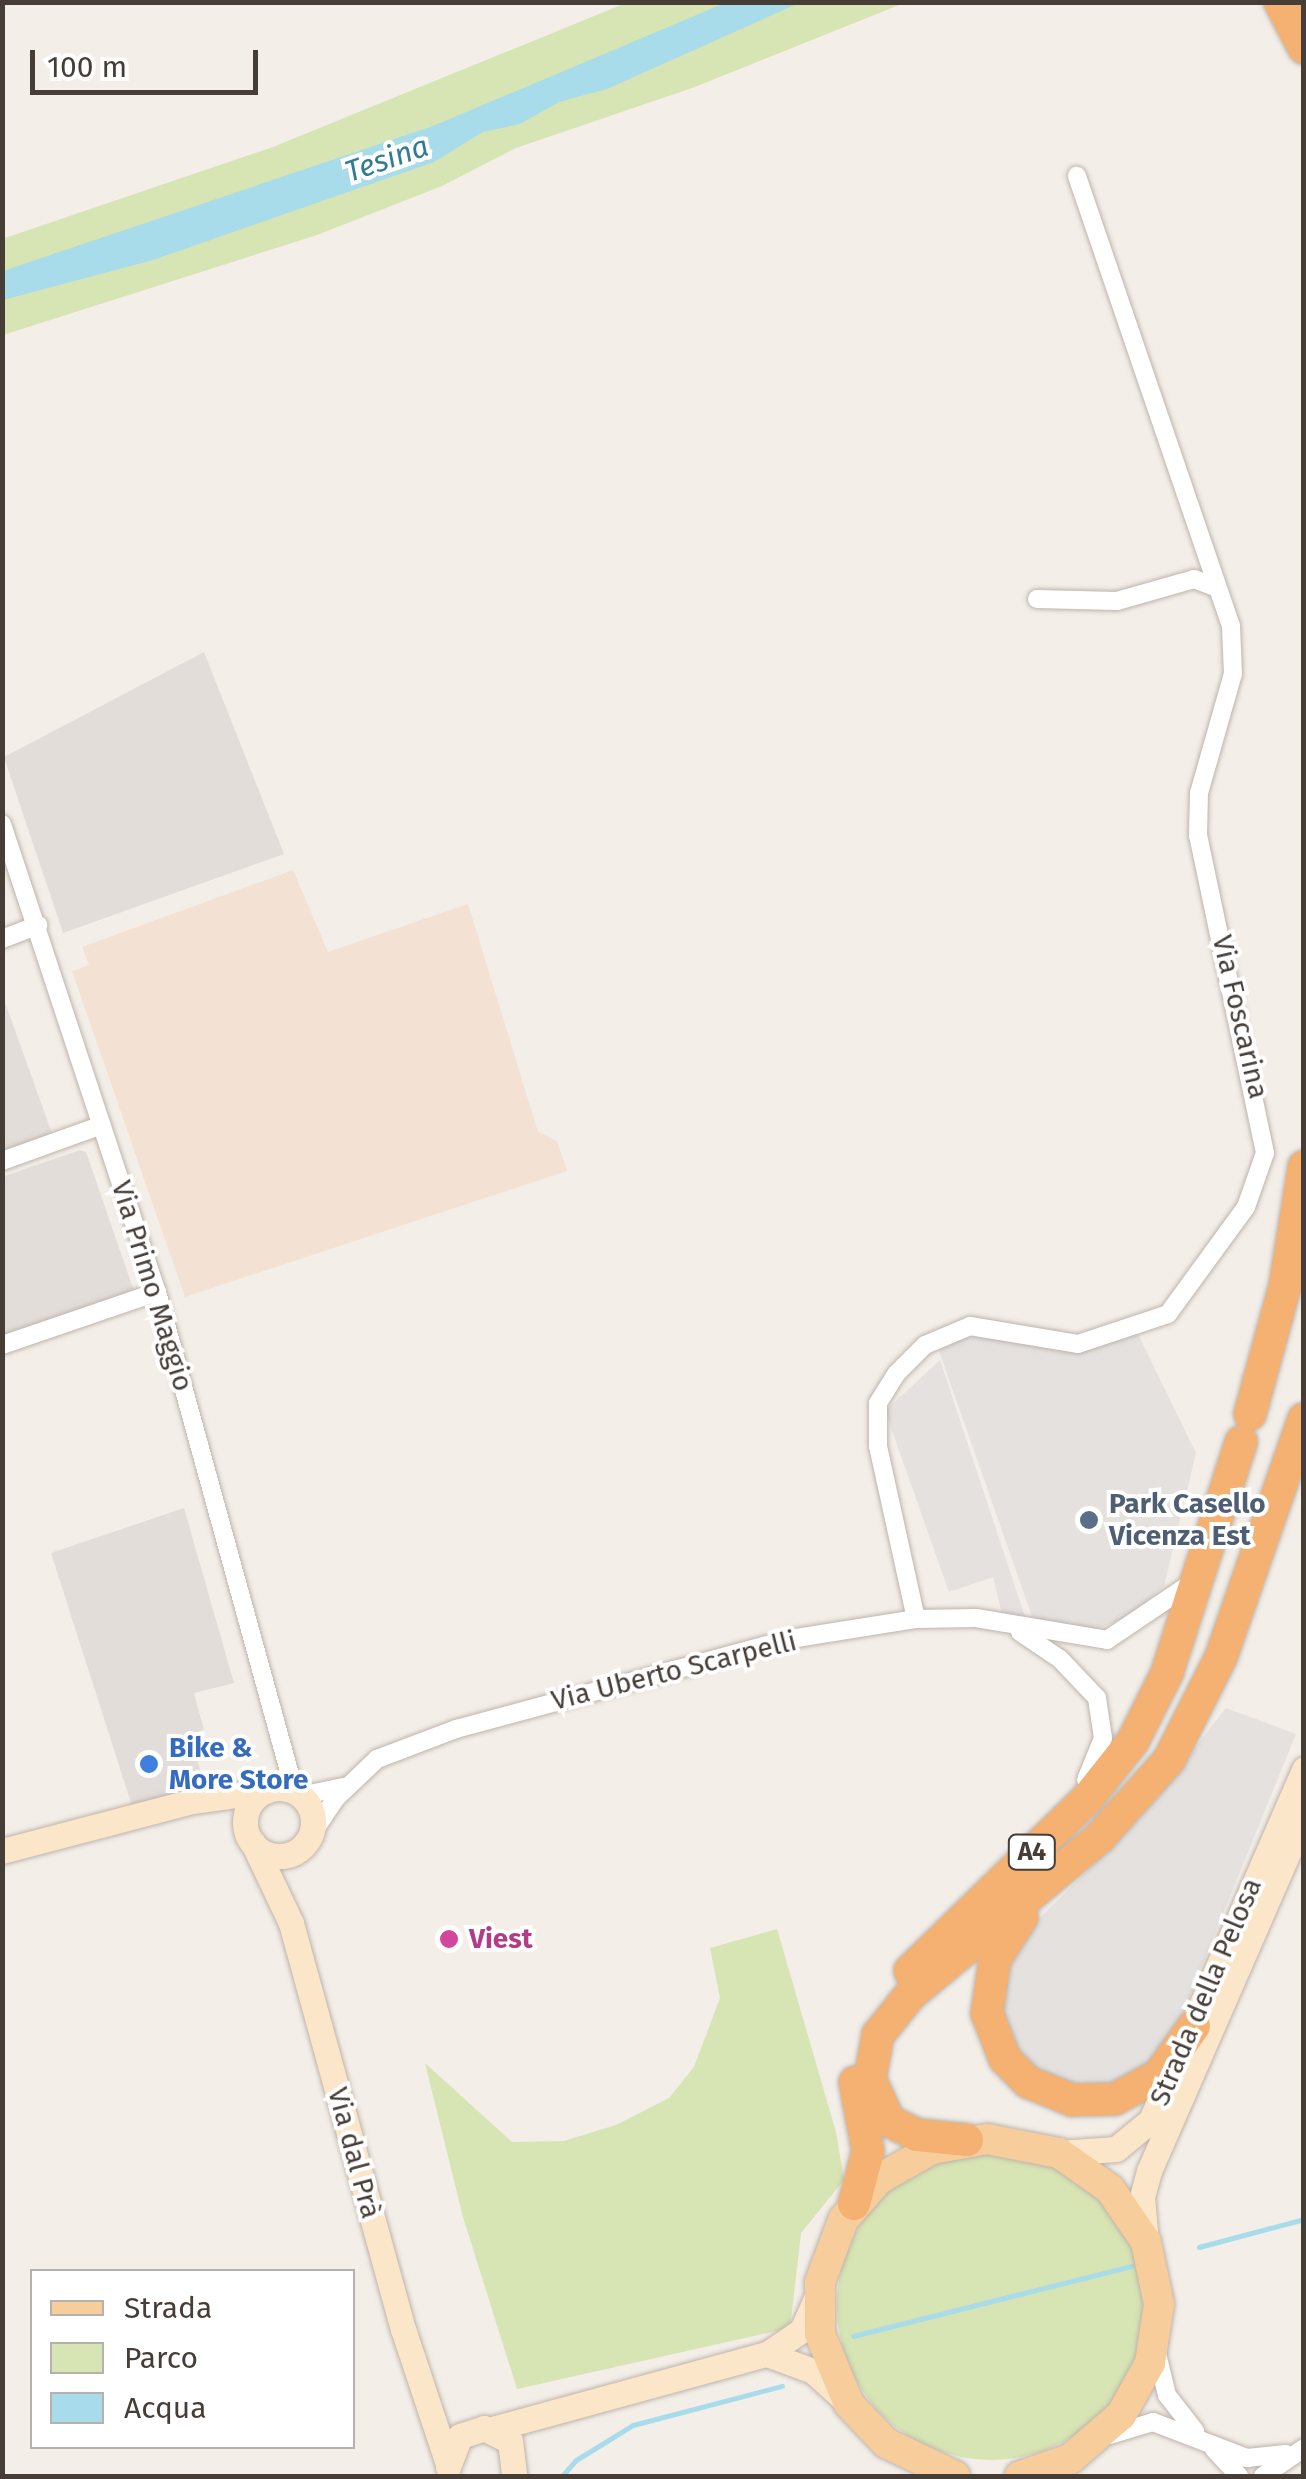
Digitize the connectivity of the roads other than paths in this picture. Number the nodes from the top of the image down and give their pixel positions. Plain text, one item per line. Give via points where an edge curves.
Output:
1 (1280, 2) edge
2 (1304, 48) edge
3 (1078, 176) dead end
4 (1216, 588) junction
5 (1036, 598) dead end
6 (2, 824) edge
7 (38, 925) junction
8 (2, 940) edge
9 (102, 1125) junction
10 (2, 1161) edge
11 (1304, 1166) edge
12 (1304, 1241) edge
13 (1285, 1286) junction
14 (157, 1292) junction
15 (2, 1346) edge
16 (1304, 1418) edge
17 (1198, 1578) junction
18 (916, 1619) junction
19 (1012, 1626) junction
20 (1304, 1769) edge
21 (351, 1781) junction
22 (284, 1792) junction
23 (192, 1801) junction
24 (1304, 1817) edge
25 (250, 1838) junction
26 (306, 1842) junction
27 (2, 1852) edge
28 (1057, 1875) junction
29 (987, 1895) junction
30 (292, 1924) junction
31 (1194, 2026) junction
32 (967, 2140) junction
33 (1059, 2154) junction
34 (854, 2204) junction
35 (1146, 2242) junction
36 (820, 2282) junction
37 (1156, 2343) junction
38 (767, 2354) junction
39 (419, 2382) junction
40 (849, 2404) junction
41 (570, 2405) junction
42 (480, 2430) junction
43 (1096, 2441) junction
44 (886, 2443) junction
45 (1208, 2443) junction
46 (1297, 2449) edge
47 (449, 2469) edge
48 (516, 2469) edge
49 (906, 2476) edge
50 (955, 2476) edge
51 (1020, 2476) edge
52 (1239, 2476) edge
53 (1263, 2476) edge

1 - 2 highway
3 - 4 street, Via Foscarina
4 - 5 street via 1194,579 1116,600
4 - 18 street, Via Foscarina via 1231,626 1233,674 1199,793 1198,836 1262,1114 1262,1172 1246,1207 1168,1314 1078,1344 970,1326 925,1344 896,1374 878,1402 878,1446
6 - 7 street, Via Primo Maggio
7 - 8 street
7 - 9 street, Via Primo Maggio
9 - 10 street
9 - 14 street, Via Primo Maggio
11 - 13 highway, A4
12 - 13 highway
13 - 17 highway, A4
14 - 15 street
14 - 22 street, Via Primo Maggio
16 - 28 highway via 1200,1708 1132,1805
17 - 19 street, Via Uberto Scarpelli via 1106,1640
17 - 29 highway, A4 via 1168,1673 1133,1741 1086,1799
18 - 19 street, Via Uberto Scarpelli via 976,1618
18 - 21 street, Via Uberto Scarpelli via 790,1639 518,1711 403,1744
19 - 29 street, Via Uberto Scarpelli via 1080,1677 1097,1698 1103,1738 1094,1771
20 - 31 street, Strada della Pelosa
21 - 22 street, Via Uberto Scarpelli
21 - 26 street, Via Uberto Scarpelli
22 - 23 street
22 - 25 street via 246,1813
22 - 26 street via 313,1818
23 - 25 street
23 - 27 street
24 - 35 street, Strada della Pelosa via 1149,2171 1142,2197
25 - 26 street via 283,1856
25 - 30 street, Via dal Prà
26 - 30 street, Via dal Prà
28 - 31 highway via 995,1959 987,2013 1005,2058 1046,2092 1072,2100 1115,2099 1159,2075
28 - 32 highway, A4 via 910,1995 873,2049 870,2079 889,2121 917,2135
29 - 34 highway, A4 via 900,1981 866,2026 854,2075 868,2150
30 - 39 street, Via dal Prà
31 - 33 street, Strada della Pelosa via 1170,2090 1134,2140 1116,2150
32 - 33 main road via 1010,2140
32 - 34 main road via 895,2167
33 - 35 main road via 1110,2188
34 - 36 main road
35 - 37 main road via 1160,2304
36 - 38 street via 802,2330
36 - 40 main road via 820,2334
37 - 43 main road via 1133,2399
37 - 45 street via 1167,2395
38 - 40 street via 813,2371
38 - 41 street
39 - 42 street, Via dal Prà
39 - 47 street, Via dal Prà
40 - 44 main road
41 - 42 street
41 - 48 street via 533,2436
42 - 47 street via 454,2443
42 - 48 street, Via dal Prà via 510,2442
43 - 45 street via 1153,2422
43 - 51 main road via 1056,2465
44 - 49 main road
44 - 50 main road
45 - 46 street via 1257,2460
45 - 52 street
46 - 53 street

